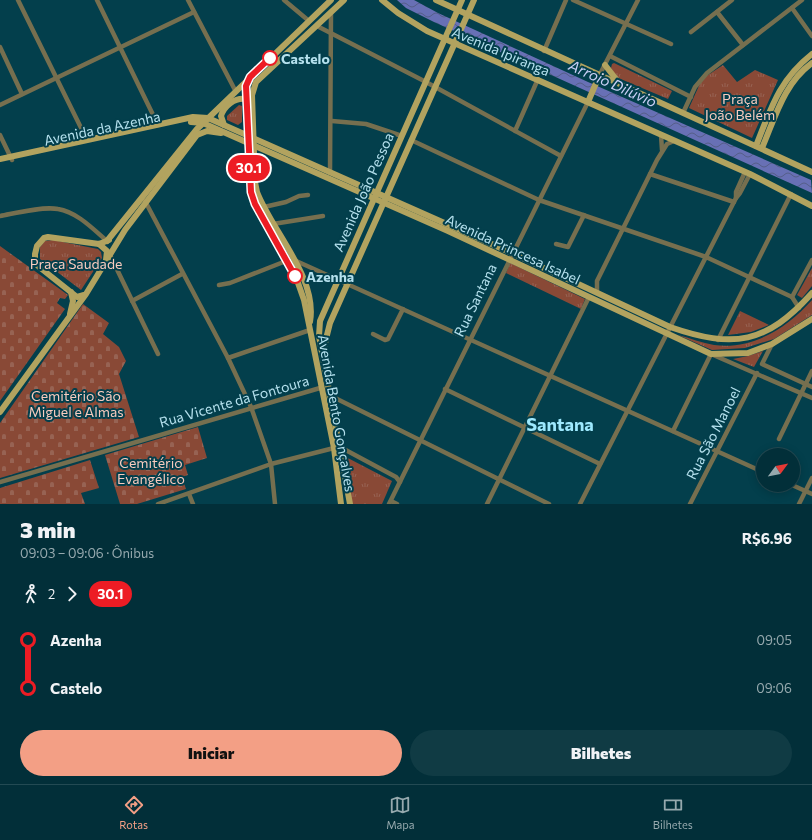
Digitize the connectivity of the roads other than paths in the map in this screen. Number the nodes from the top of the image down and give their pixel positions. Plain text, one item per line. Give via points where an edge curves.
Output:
1 (18, 0) edge
2 (97, 0) edge
3 (188, 0) edge
4 (284, 0) edge
5 (331, 0) edge
6 (344, 0) edge
7 (382, 0) edge
8 (436, 0) edge
9 (462, 0) edge
10 (474, 0) edge
11 (566, 0) edge
12 (573, 0) edge
13 (638, 0) edge
14 (732, 0) edge
15 (802, 0) edge
16 (792, 8) junction
17 (457, 11) junction
18 (194, 12) junction
19 (717, 12) junction
20 (331, 13) junction
21 (465, 19) junction
22 (309, 21) junction
23 (625, 24) junction
24 (317, 26) junction
25 (691, 32) dead end
26 (331, 34) junction
27 (812, 36) edge
28 (445, 39) junction
29 (455, 44) junction
30 (671, 44) dead end
31 (744, 45) junction
32 (0, 47) edge
33 (120, 48) junction
34 (544, 51) junction
35 (812, 54) edge
36 (610, 56) junction
37 (618, 60) junction
38 (812, 63) edge
39 (606, 64) junction
40 (250, 77) junction
41 (56, 78) junction
42 (599, 78) junction
43 (538, 79) junction
44 (426, 82) junction
45 (620, 85) junction
46 (435, 87) junction
47 (235, 90) junction
48 (22, 94) junction
49 (691, 97) junction
50 (246, 99) junction
51 (589, 99) junction
52 (0, 105) edge
53 (683, 113) junction
54 (205, 120) junction
55 (332, 121) junction
56 (158, 125) junction
57 (224, 125) junction
58 (516, 131) junction
59 (227, 133) junction
60 (0, 135) edge
61 (661, 135) junction
62 (402, 136) junction
63 (250, 137) junction
64 (86, 140) junction
65 (411, 140) junction
66 (674, 141) junction
67 (250, 144) junction
68 (759, 147) junction
69 (662, 150) junction
70 (561, 156) junction
71 (11, 158) junction
72 (0, 159) edge
73 (0, 163) edge
74 (812, 172) edge
75 (330, 173) junction
76 (747, 173) junction
77 (650, 174) junction
78 (791, 194) junction
79 (308, 195) dead end
80 (375, 195) junction
81 (144, 199) junction
82 (385, 199) junction
83 (539, 200) junction
84 (735, 200) junction
85 (812, 206) edge
86 (264, 207) junction
87 (584, 215) junction
88 (0, 216) edge
89 (323, 216) dead end
90 (273, 224) junction
91 (623, 229) junction
92 (125, 230) junction
93 (107, 241) junction
94 (99, 244) junction
95 (556, 244) dead end
96 (512, 253) junction
97 (110, 255) junction
98 (706, 257) junction
99 (509, 259) junction
100 (290, 260) junction
101 (812, 260) edge
102 (104, 265) junction
103 (182, 274) junction
104 (750, 277) junction
105 (338, 279) junction
106 (597, 281) junction
107 (348, 283) junction
108 (219, 285) dead end
109 (586, 287) junction
110 (71, 292) junction
111 (597, 292) junction
112 (812, 293) edge
113 (86, 294) junction
114 (792, 296) junction
115 (589, 297) junction
116 (132, 301) junction
117 (312, 304) junction
118 (798, 308) junction
119 (403, 309) junction
120 (70, 315) junction
121 (322, 315) junction
122 (812, 319) edge
123 (670, 327) junction
124 (310, 328) junction
125 (373, 334) dead end
126 (667, 334) junction
127 (470, 338) junction
128 (718, 340) junction
129 (772, 344) junction
130 (323, 353) junction
131 (158, 354) dead end
132 (711, 354) junction
133 (228, 358) junction
134 (812, 371) edge
135 (757, 373) junction
136 (550, 375) junction
137 (806, 384) junction
138 (812, 387) edge
139 (320, 388) junction
140 (445, 389) junction
141 (801, 393) junction
142 (331, 396) junction
143 (812, 398) edge
144 (250, 407) junction
145 (628, 410) junction
146 (0, 412) edge
147 (525, 428) junction
148 (673, 431) junction
149 (779, 439) dead end
150 (420, 440) junction
151 (337, 448) junction
152 (716, 451) junction
153 (271, 464) junction
154 (600, 464) junction
155 (756, 469) edge
156 (396, 477) junction
157 (402, 477) junction
158 (812, 478) edge
159 (499, 479) junction
160 (0, 482) edge
161 (400, 482) junction
162 (800, 489) edge
163 (805, 491) junction
164 (189, 494) junction
165 (812, 494) edge
166 (390, 502) edge
167 (158, 504) edge
168 (193, 504) edge
169 (275, 504) edge
170 (341, 504) edge
171 (350, 504) edge
172 (397, 504) edge
173 (487, 504) edge
174 (549, 504) edge
175 (580, 504) edge
176 (690, 504) edge
177 (799, 504) edge

1 - 41 street
2 - 33 street
3 - 18 street
4 - 22 street
5 - 22 main road
6 - 20 main road
7 - 28 main road, Avenida Ipiranga via 415,25
8 - 17 main road, Avenida Ipiranga
9 - 17 main road, Avenida João Pessoa
10 - 21 main road, Avenida João Pessoa
11 - 34 street
12 - 23 street
13 - 23 street, Rua Santana
14 - 19 street
15 - 16 street
16 - 27 street
16 - 31 street
17 - 21 main road, Avenida Ipiranga
17 - 28 main road, Avenida João Pessoa
18 - 33 street
18 - 47 street
19 - 25 street
19 - 31 street
20 - 24 main road
20 - 26 street
21 - 29 main road, Avenida João Pessoa
21 - 34 main road, Avenida Ipiranga
22 - 40 main road
23 - 30 street
23 - 36 street, Rua Santana
24 - 26 street
24 - 63 main road, Avenida Bento Gonçalves via 256,82 252,95
26 - 44 street
26 - 55 street
28 - 29 main road, Avenida Ipiranga
28 - 44 main road, Avenida João Pessoa
29 - 43 main road, Avenida Ipiranga
29 - 46 main road, Avenida João Pessoa
31 - 49 street via 702,78
32 - 48 street
33 - 41 street
33 - 56 street
34 - 42 main road, Avenida Ipiranga
35 - 68 main road via 790,74 778,93
36 - 37 street
36 - 39 street, Rua Santana
37 - 39 street
37 - 49 street
38 - 68 main road via 796,76
39 - 42 street, Rua Santana
39 - 45 main road
40 - 47 main road
40 - 50 main road, Avenida Bento Gonçalves via 246,86
41 - 48 street
41 - 64 street
42 - 45 main road, Avenida Ipiranga
42 - 51 main road, Rua Santana
43 - 51 main road, Avenida Ipiranga
43 - 58 street
44 - 46 street
44 - 62 main road, Avenida João Pessoa
45 - 53 main road, Avenida Ipiranga
46 - 58 street
46 - 65 main road, Avenida João Pessoa
47 - 54 main road
48 - 52 street
49 - 53 street
50 - 57 main road via 237,99 225,109 221,116
50 - 63 main road, Avenida Bento Gonçalves
51 - 61 main road, Avenida Ipiranga
51 - 70 street, Rua Santana
53 - 68 main road, Avenida Ipiranga
54 - 56 main road, Avenida da Azenha via 192,117
54 - 57 main road, Avenida Princesa Isabel
54 - 59 main road, Avenida Princesa Isabel
54 - 71 main road, Avenida da Azenha
54 - 81 main road
55 - 62 street via 366,124
55 - 75 street
56 - 64 main road, Avenida da Azenha
57 - 63 main road, Avenida Princesa Isabel
58 - 70 street
59 - 67 main road, Avenida Princesa Isabel
59 - 81 main road via 207,131 197,134
60 - 71 street
61 - 66 main road, Avenida Ipiranga
61 - 69 street
62 - 80 main road, Avenida João Pessoa
63 - 67 main road, Avenida Bento Gonçalves
63 - 75 main road, Avenida Princesa Isabel
64 - 71 main road, Avenida da Azenha
65 - 82 main road, Avenida João Pessoa
65 - 83 street
66 - 69 street
66 - 76 main road, Avenida Ipiranga
67 - 80 main road, Avenida Princesa Isabel
67 - 86 main road, Avenida Bento Gonçalves via 254,182
67 - 100 main road, Avenida Bento Gonçalves via 251,192 255,204
68 - 74 main road, Avenida Ipiranga
69 - 77 street
70 - 83 street, Rua Santana
71 - 72 main road, Avenida da Azenha
71 - 73 main road, Avenida da Azenha
75 - 80 main road, Avenida Princesa Isabel
76 - 78 main road, Avenida Ipiranga
76 - 84 street
77 - 84 street
77 - 91 street
78 - 85 main road, Avenida Ipiranga
78 - 104 street
79 - 86 street
80 - 82 main road, Avenida Princesa Isabel
80 - 105 main road, Avenida João Pessoa
81 - 92 main road
81 - 93 main road
81 - 103 street via 160,225
82 - 96 main road, Avenida Princesa Isabel
82 - 99 main road, Avenida Princesa Isabel
82 - 107 main road, Avenida João Pessoa
83 - 87 street
83 - 96 street, Rua Santana
84 - 98 street
86 - 90 main road, Avenida Bento Gonçalves
87 - 91 street
87 - 95 street via 568,247
88 - 93 street via 58,208 78,218
89 - 90 street
90 - 100 main road, Avenida Bento Gonçalves
91 - 98 street
91 - 106 street
92 - 93 main road
92 - 97 main road
93 - 94 main road
94 - 102 main road via 107,251
94 - 110 main road via 53,236 44,238 37,246 35,254 38,266
96 - 99 street, Rua Santana
96 - 109 main road, Avenida Princesa Isabel
97 - 102 main road
97 - 116 street
98 - 104 street
98 - 123 street
99 - 115 main road, Avenida Princesa Isabel
99 - 127 street, Rua Santana
100 - 105 street
100 - 108 street
100 - 117 main road, Avenida Bento Gonçalves via 304,279
100 - 124 main road, Avenida Bento Gonçalves
101 - 114 street
102 - 113 main road
103 - 116 street
103 - 133 street
104 - 114 street
104 - 128 street
105 - 107 street
105 - 121 main road, Avenida João Pessoa
106 - 109 street
106 - 111 street
107 - 119 street
107 - 130 main road, Avenida João Pessoa via 330,323
109 - 111 main road, Avenida Princesa Isabel
110 - 113 main road via 79,297
110 - 120 main road via 73,301
111 - 123 main road, Avenida Princesa Isabel
112 - 118 main road
113 - 120 main road
114 - 118 street
115 - 126 main road, Avenida Princesa Isabel
115 - 136 street
116 - 131 street
117 - 121 main road
117 - 124 main road, Avenida Bento Gonçalves
118 - 128 main road via 772,329 744,339
119 - 125 street via 388,339
119 - 127 street
120 - 146 main road
121 - 130 main road, Avenida João Pessoa via 319,331
122 - 129 main road
123 - 126 street
123 - 128 main road, Avenida Princesa Isabel
124 - 133 street
124 - 139 main road, Avenida Bento Gonçalves
126 - 132 main road, Avenida Princesa Isabel
126 - 145 street
127 - 136 street
127 - 140 street, Rua Santana
129 - 132 main road via 748,352
129 - 137 street via 762,364
130 - 142 main road, Avenida Bento Gonçalves
132 - 135 street, Avenida Princesa Isabel
132 - 148 street
133 - 144 street
134 - 137 street
135 - 141 street, Avenida Princesa Isabel
135 - 152 street, Rua São Manoel
136 - 145 street
136 - 147 street
137 - 138 street
137 - 141 street
139 - 142 street, Rua Vicente da Fontoura
139 - 144 street, Rua Vicente da Fontoura
139 - 151 main road, Avenida Bento Gonçalves
140 - 147 street
140 - 150 street, Rua Santana
141 - 143 street, Avenida Princesa Isabel
141 - 149 street
142 - 150 street, Rua Vicente da Fontoura
142 - 151 main road, Avenida Bento Gonçalves
144 - 153 street
144 - 160 street, Rua Vicente da Fontoura
145 - 148 street
145 - 154 street
147 - 154 street
147 - 159 street
148 - 152 street
150 - 157 street, Rua Santana
150 - 159 street, Rua Vicente da Fontoura
151 - 153 street
151 - 156 street
151 - 170 main road, Avenida Bento Gonçalves
151 - 171 main road, Avenida Bento Gonçalves
152 - 155 street
152 - 176 street, Rua São Manoel
153 - 164 street
153 - 169 street
154 - 175 street
156 - 157 street
156 - 161 street
157 - 161 street, Rua Santana
158 - 163 street
159 - 173 street
159 - 174 street, Rua Vicente da Fontoura
161 - 166 street, Rua Santana
162 - 163 street
163 - 165 street
163 - 177 street
164 - 167 street
164 - 168 street
166 - 172 street

